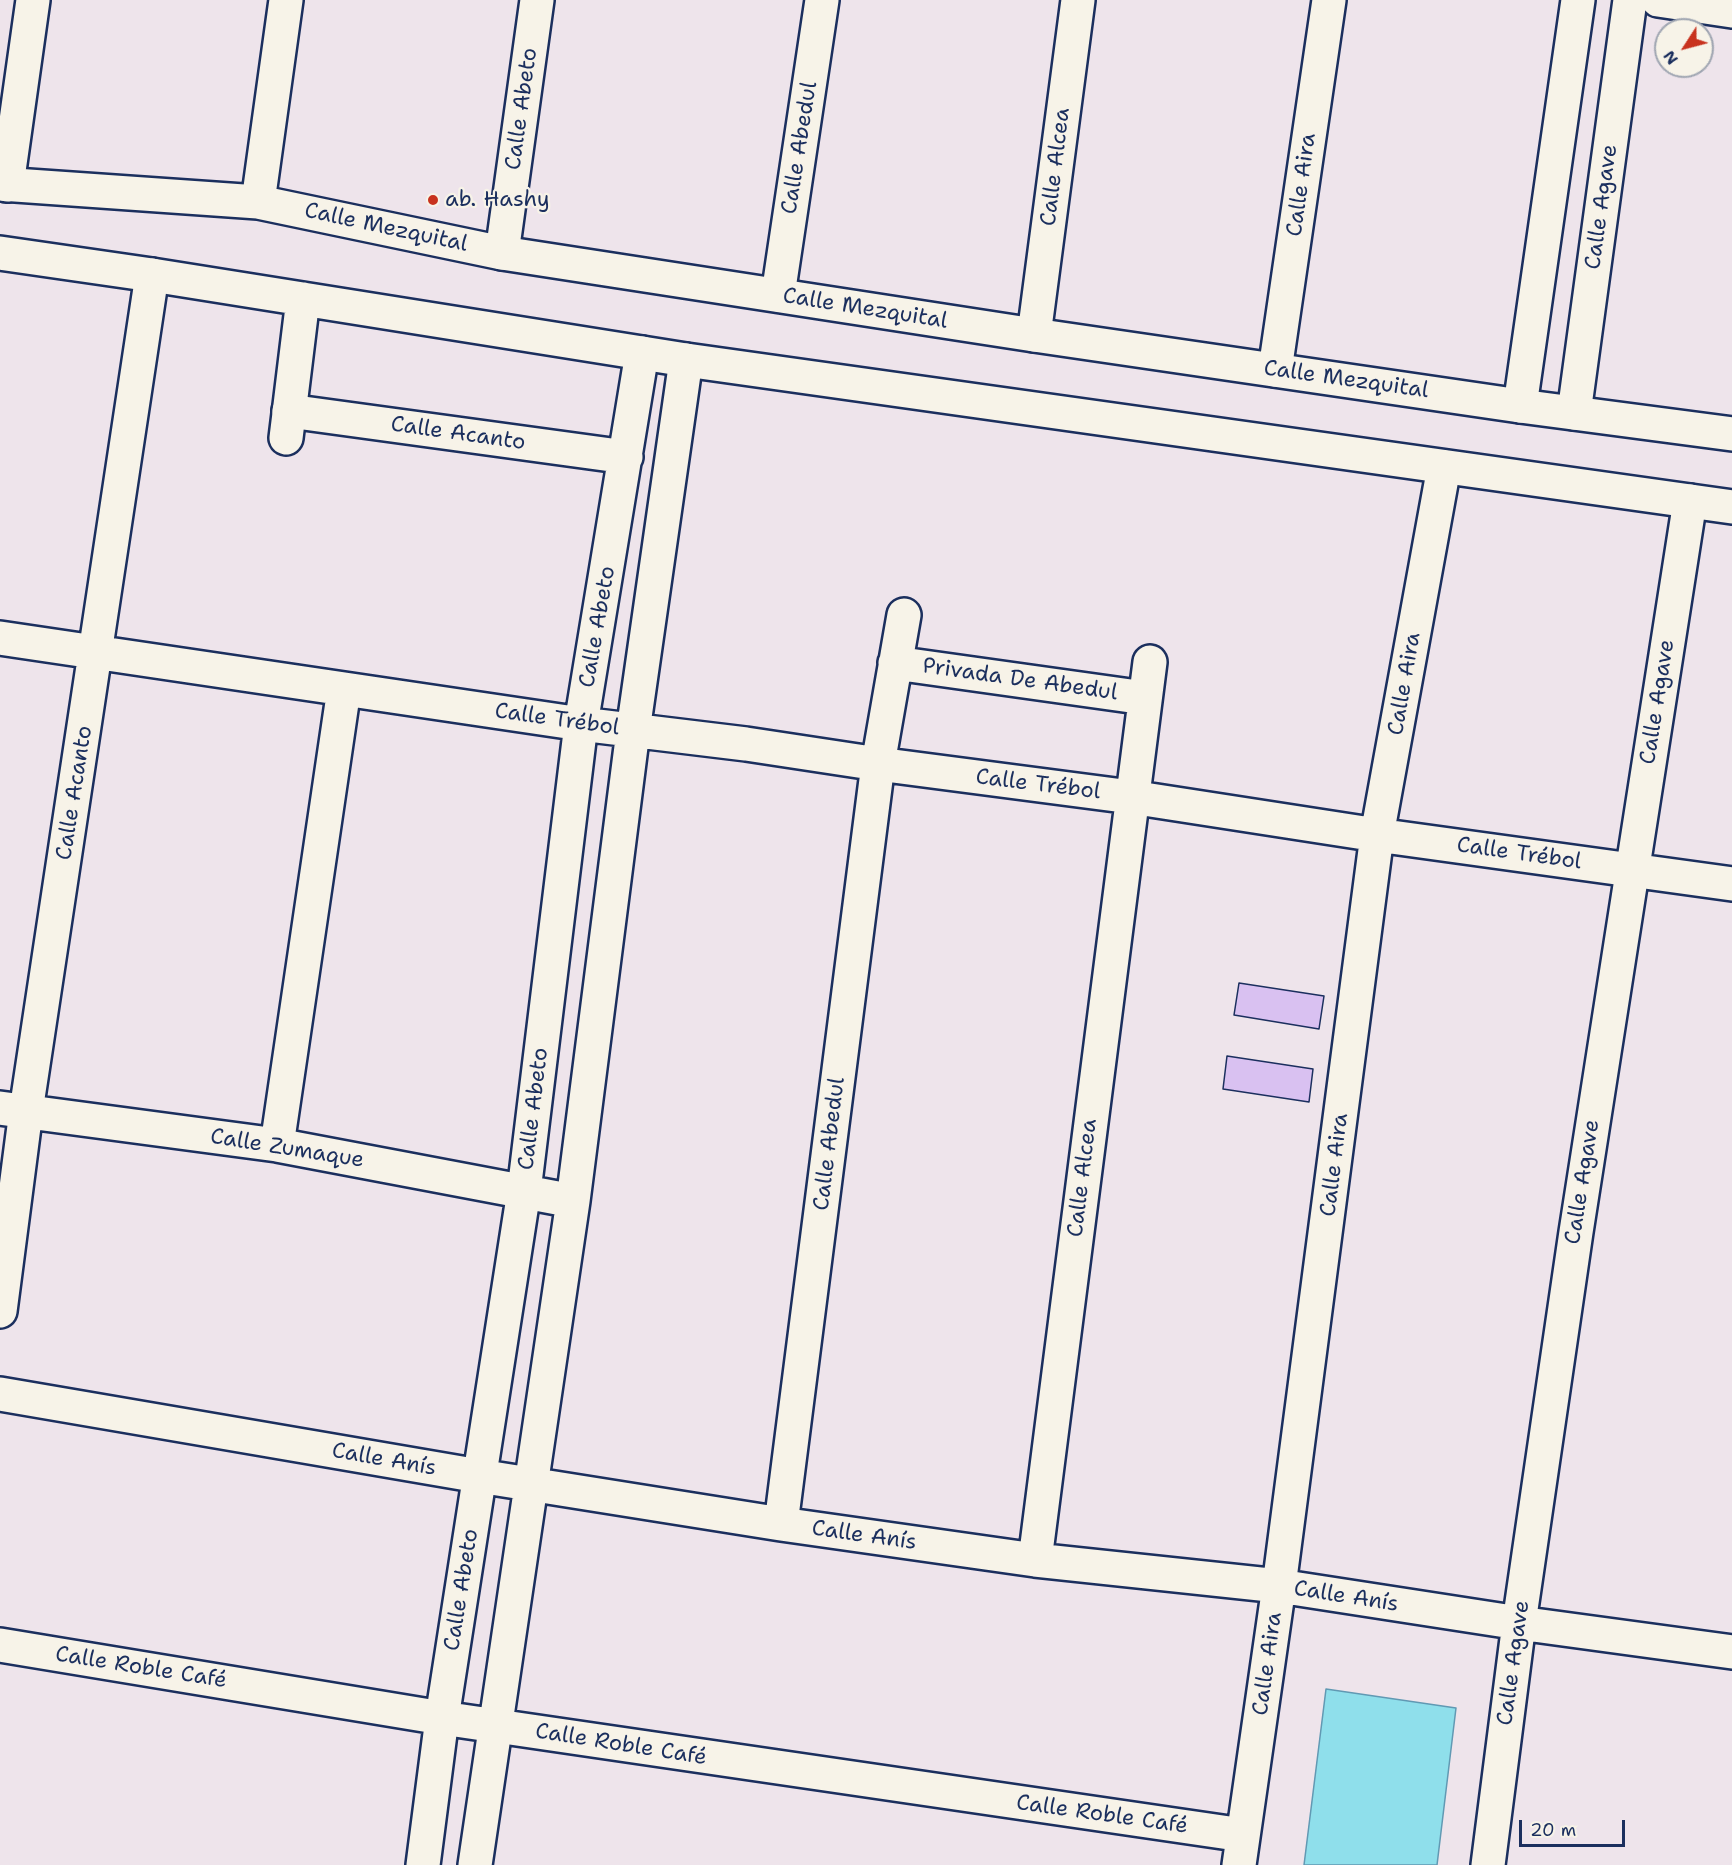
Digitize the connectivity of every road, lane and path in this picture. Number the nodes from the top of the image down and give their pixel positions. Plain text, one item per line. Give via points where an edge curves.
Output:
1 (33, 0) edge
2 (286, 0) edge
3 (537, 0) edge
4 (822, 0) edge
5 (1078, 0) edge
6 (1329, 0) edge
7 (1578, 0) edge
8 (1630, 0) edge
9 (1658, 0) edge
10 (1732, 11) edge
11 (4, 185) edge
12 (258, 202) junction
13 (0, 253) edge
14 (502, 253) junction
15 (152, 275) junction
16 (778, 296) junction
17 (303, 299) junction
18 (1034, 335) junction
19 (642, 353) junction
20 (686, 360) junction
21 (1275, 370) junction
22 (1520, 406) junction
23 (1574, 413) junction
24 (1732, 434) edge
25 (626, 458) junction
26 (1444, 467) junction
27 (1690, 501) junction
28 (1732, 507) edge
29 (904, 615) dead end
30 (0, 638) edge
31 (96, 652) junction
32 (1150, 662) dead end
33 (896, 663) junction
34 (344, 689) junction
35 (1145, 698) junction
36 (581, 724) junction
37 (633, 731) junction
38 (878, 764) junction
39 (1131, 797) junction
40 (1377, 835) junction
41 (1632, 869) junction
42 (1732, 884) edge
43 (13, 1110) edge
44 (277, 1145) junction
45 (524, 1191) junction
46 (573, 1201) junction
47 (0, 1311) edge
48 (0, 1394) edge
49 (479, 1476) junction
50 (531, 1483) junction
51 (781, 1524) junction
52 (1035, 1560) junction
53 (1279, 1586) junction
54 (1519, 1623) junction
55 (0, 1645) edge
56 (1732, 1652) edge
57 (442, 1718) junction
58 (495, 1726) junction
59 (1241, 1850) edge
60 (423, 1865) edge
61 (475, 1865) edge
62 (1488, 1865) edge

1 - 11 street
2 - 12 street
3 - 14 street, Calle Abeto
4 - 16 street, Calle Abedul
5 - 18 street, Calle Alcea
6 - 21 street, Calle Aira
7 - 22 street
8 - 23 street, Calle Agave
9 - 10 street
11 - 12 street, Calle Mezquital
12 - 14 street, Calle Mezquital
13 - 15 street
14 - 16 street, Calle Mezquital
15 - 17 street
15 - 31 street, Calle Acanto
16 - 18 street, Calle Mezquital
17 - 19 street
17 - 25 street, Calle Acanto via 288,425
18 - 21 street, Calle Mezquital
19 - 20 street
19 - 25 street, Calle Abeto
20 - 26 street
20 - 37 street
21 - 22 street, Calle Mezquital
22 - 23 street, Calle Mezquital
23 - 24 street, Calle Mezquital
25 - 36 street, Calle Abeto
26 - 27 street
26 - 40 street, Calle Aira
27 - 28 street
27 - 41 street, Calle Agave
29 - 33 street, Privada De Abedul
30 - 31 street, Calle Trébol
31 - 34 street, Calle Trébol
31 - 43 street, Calle Acanto
32 - 35 street, Privada De Abedul
33 - 35 street, Privada De Abedul
33 - 38 street, Privada De Abedul
34 - 36 street, Calle Trébol
34 - 44 street
35 - 39 street, Privada De Abedul
36 - 37 street, Calle Trébol
36 - 45 street, Calle Abeto
37 - 38 street, Calle Trébol
37 - 46 street
38 - 39 street, Calle Trébol
38 - 51 street, Calle Abedul
39 - 40 street, Calle Trébol
39 - 52 street, Calle Alcea
40 - 41 street, Calle Trébol
40 - 53 street, Calle Aira
41 - 42 street, Calle Trébol
41 - 54 street, Calle Agave
43 - 44 street, Calle Zumaque
43 - 47 street, Calle Acanto
44 - 45 street, Calle Zumaque
45 - 46 street, Calle Zumaque
45 - 49 street, Calle Abeto
46 - 50 street
48 - 49 street, Calle Anís
49 - 50 street, Calle Anís
49 - 57 street, Calle Abeto
50 - 51 street, Calle Anís
50 - 58 street
51 - 52 street, Calle Anís
52 - 53 street, Calle Anís
53 - 54 street, Calle Anís
53 - 59 street, Calle Aira
54 - 56 street, Calle Anís
54 - 62 street, Calle Agave
55 - 57 street, Calle Roble Café
57 - 58 street, Calle Roble Café
57 - 60 street, Calle Abeto
58 - 59 street, Calle Roble Café
58 - 61 street

